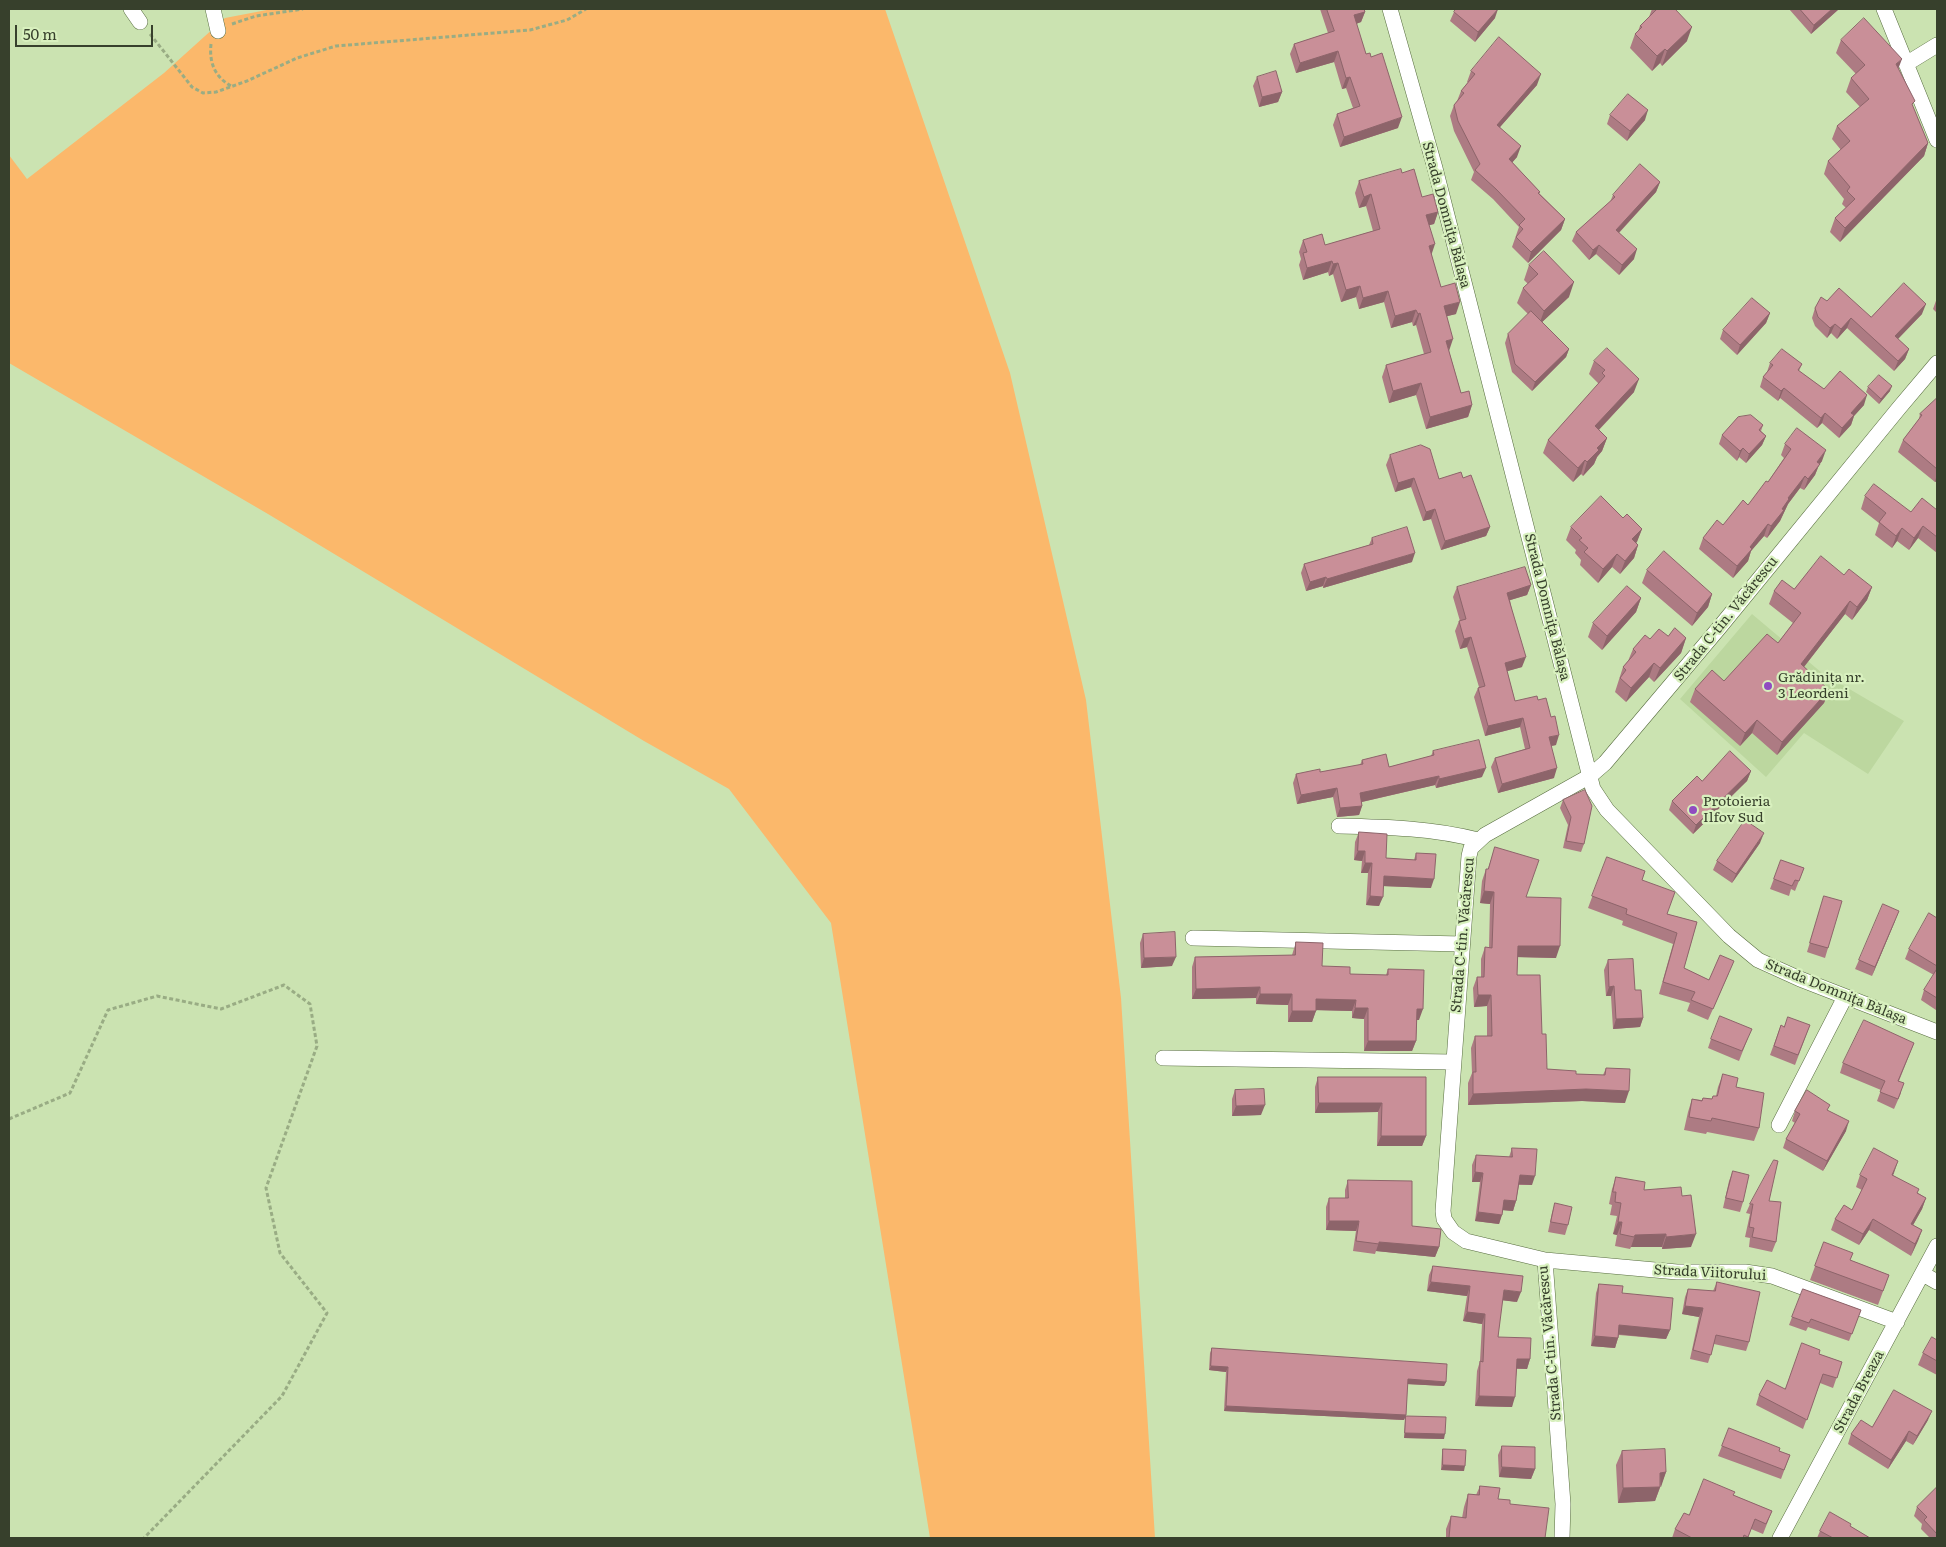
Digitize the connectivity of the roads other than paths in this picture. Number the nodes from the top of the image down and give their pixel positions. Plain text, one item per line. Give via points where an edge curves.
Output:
1 (131, 9) edge
2 (213, 9) edge
3 (1390, 9) edge
4 (1884, 9) edge
5 (140, 22) road end
6 (218, 31) road end
7 (1937, 45) edge
8 (1906, 64) junction
9 (1937, 140) edge
10 (1937, 363) edge
11 (1590, 776) junction
12 (1339, 826) dead end
13 (1478, 840) junction
14 (1193, 938) dead end
15 (1462, 944) junction
16 (1845, 997) junction
17 (1937, 1032) edge
18 (1163, 1058) dead end
19 (1453, 1062) junction
20 (1779, 1125) dead end
21 (1937, 1246) edge
22 (1545, 1260) junction
23 (1923, 1274) junction
24 (1937, 1282) edge
25 (1897, 1322) junction
26 (1786, 1536) edge
27 (1567, 1537) edge

1 - 5 street
2 - 6 street
3 - 11 street, Strada Domnița Bălașa via 1435,168
4 - 8 street
7 - 8 street
8 - 9 street
10 - 11 street, Strada C-tin. Văcărescu via 1651,710
11 - 13 street, Strada C-tin. Văcărescu
11 - 16 street, Strada Domnița Bălașa via 1593,789 1607,810 1743,949 1780,971
12 - 13 street via 1422,830
13 - 15 street, Strada C-tin. Văcărescu via 1469,856
14 - 15 street
15 - 19 street, Strada C-tin. Văcărescu
16 - 17 street, Strada Domnița Bălașa
16 - 20 street
18 - 19 street
19 - 22 street, Strada C-tin. Văcărescu via 1444,1219 1453,1232 1466,1241
21 - 23 street, Strada Breaza
22 - 25 street, Strada Viitorului via 1677,1272 1759,1273
22 - 27 street, Strada C-tin. Văcărescu
23 - 24 street
23 - 25 street, Strada Breaza
25 - 26 street, Strada Breaza

